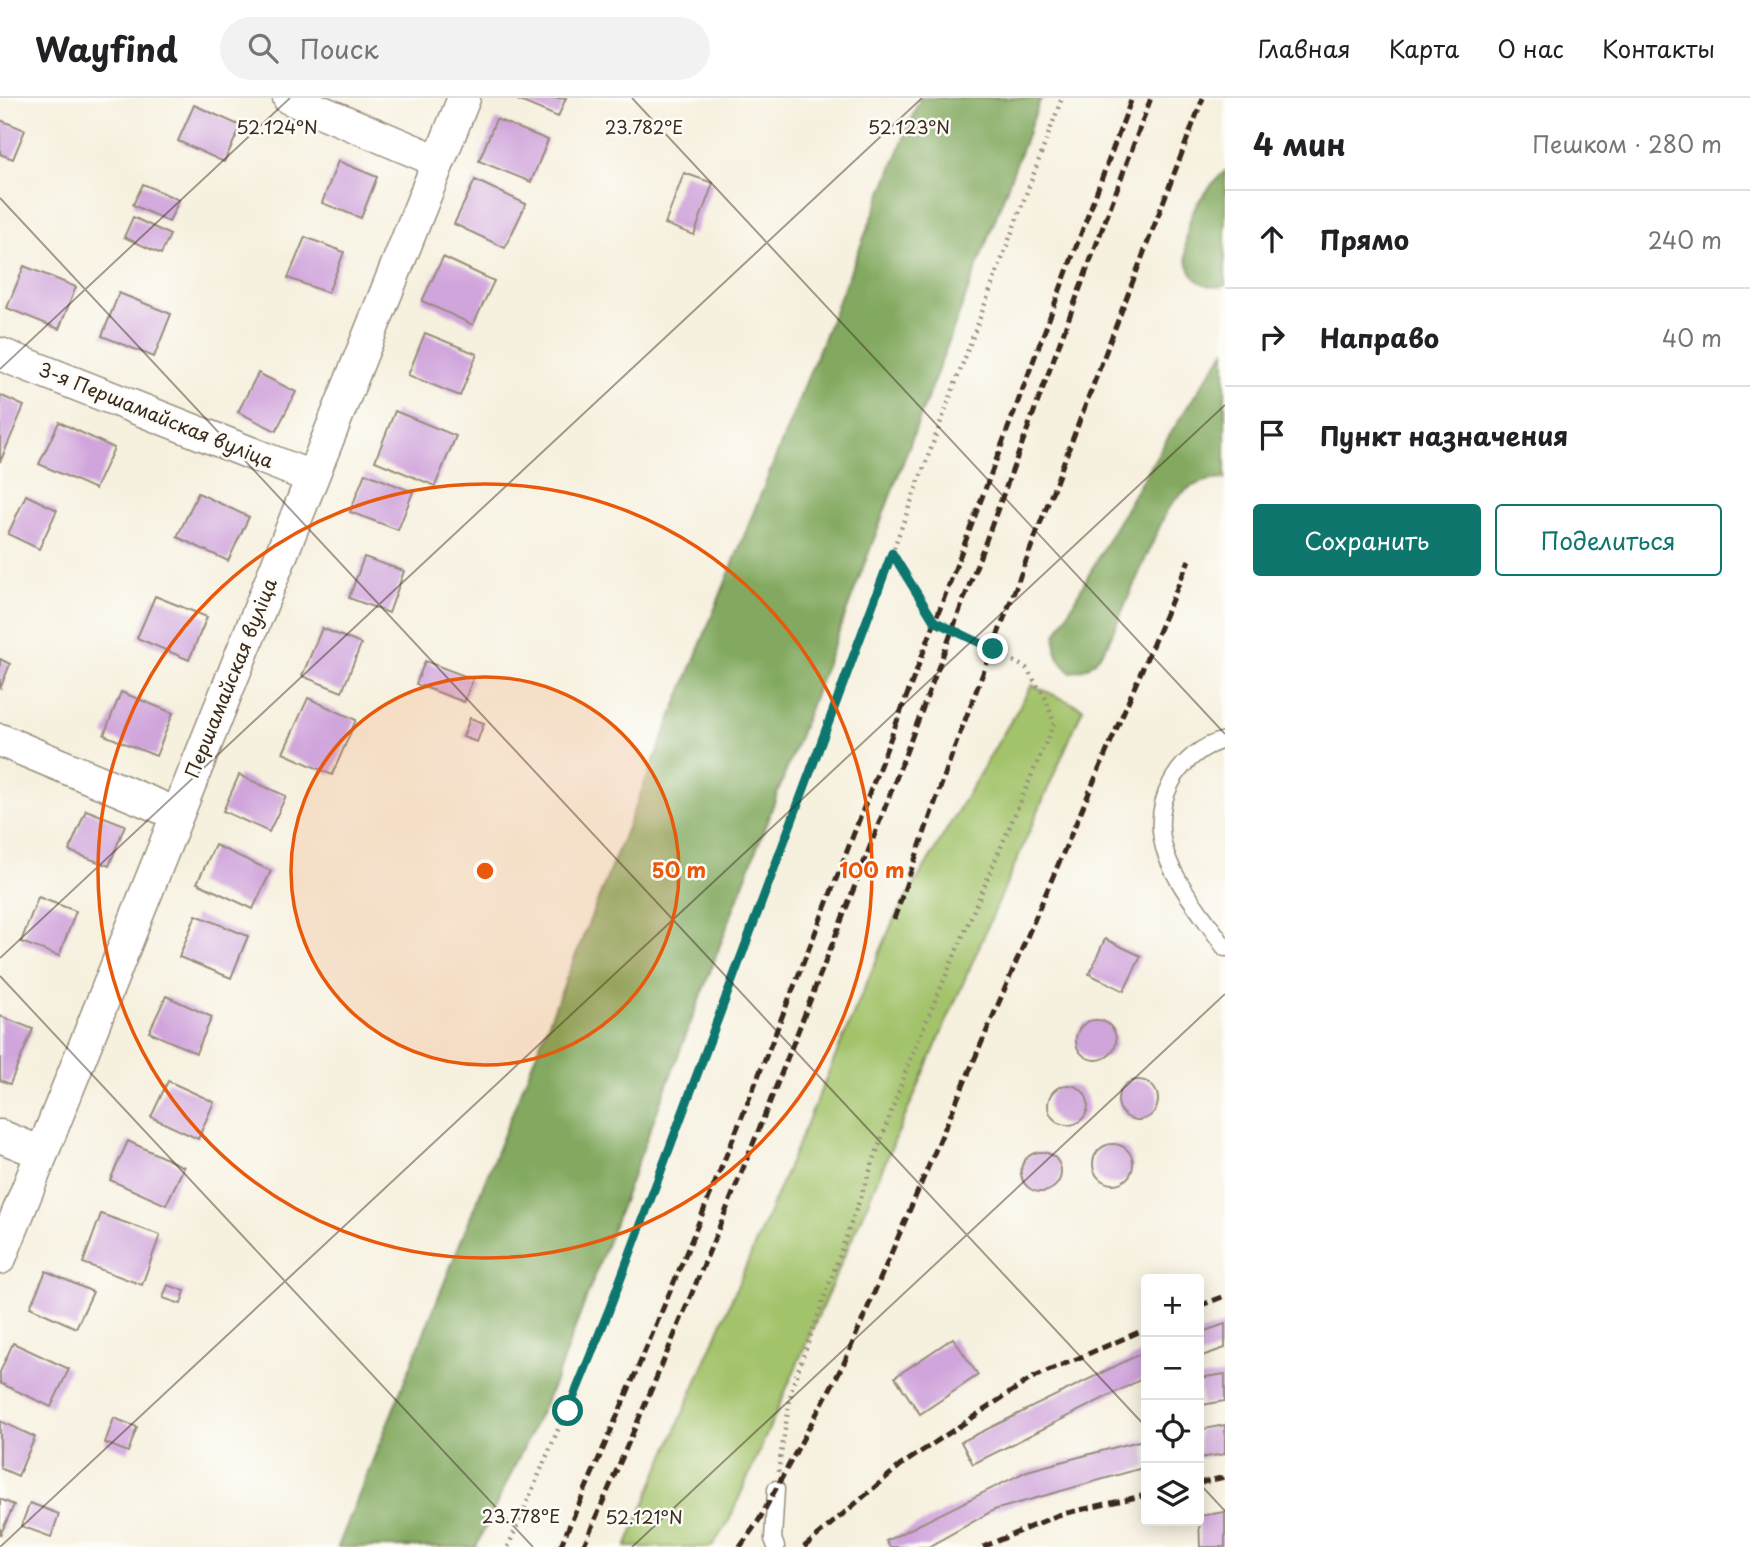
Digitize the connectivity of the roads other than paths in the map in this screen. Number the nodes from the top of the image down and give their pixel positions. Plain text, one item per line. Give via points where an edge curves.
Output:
1 (289, 98) edge
2 (464, 98) edge
3 (438, 161) junction
4 (0, 354) edge
5 (311, 477) junction
6 (0, 740) edge
7 (1225, 740) edge
8 (177, 814) junction
9 (1225, 948) edge
10 (0, 1136) edge
11 (42, 1153) junction
12 (0, 1258) edge
13 (776, 1489) road end
14 (776, 1547) edge

1 - 3 street
2 - 3 street, Першамайская вуліца
3 - 5 street, Першамайская вуліца
4 - 5 street, 3-я Першамайская вуліца
5 - 8 street, Першамайская вуліца
6 - 8 street
7 - 9 lane via 1202,749 1176,773 1160,813 1159,832 1170,866
8 - 11 street, Першамайская вуліца
10 - 11 street
11 - 12 street, Першамайская вуліца
13 - 14 lane

